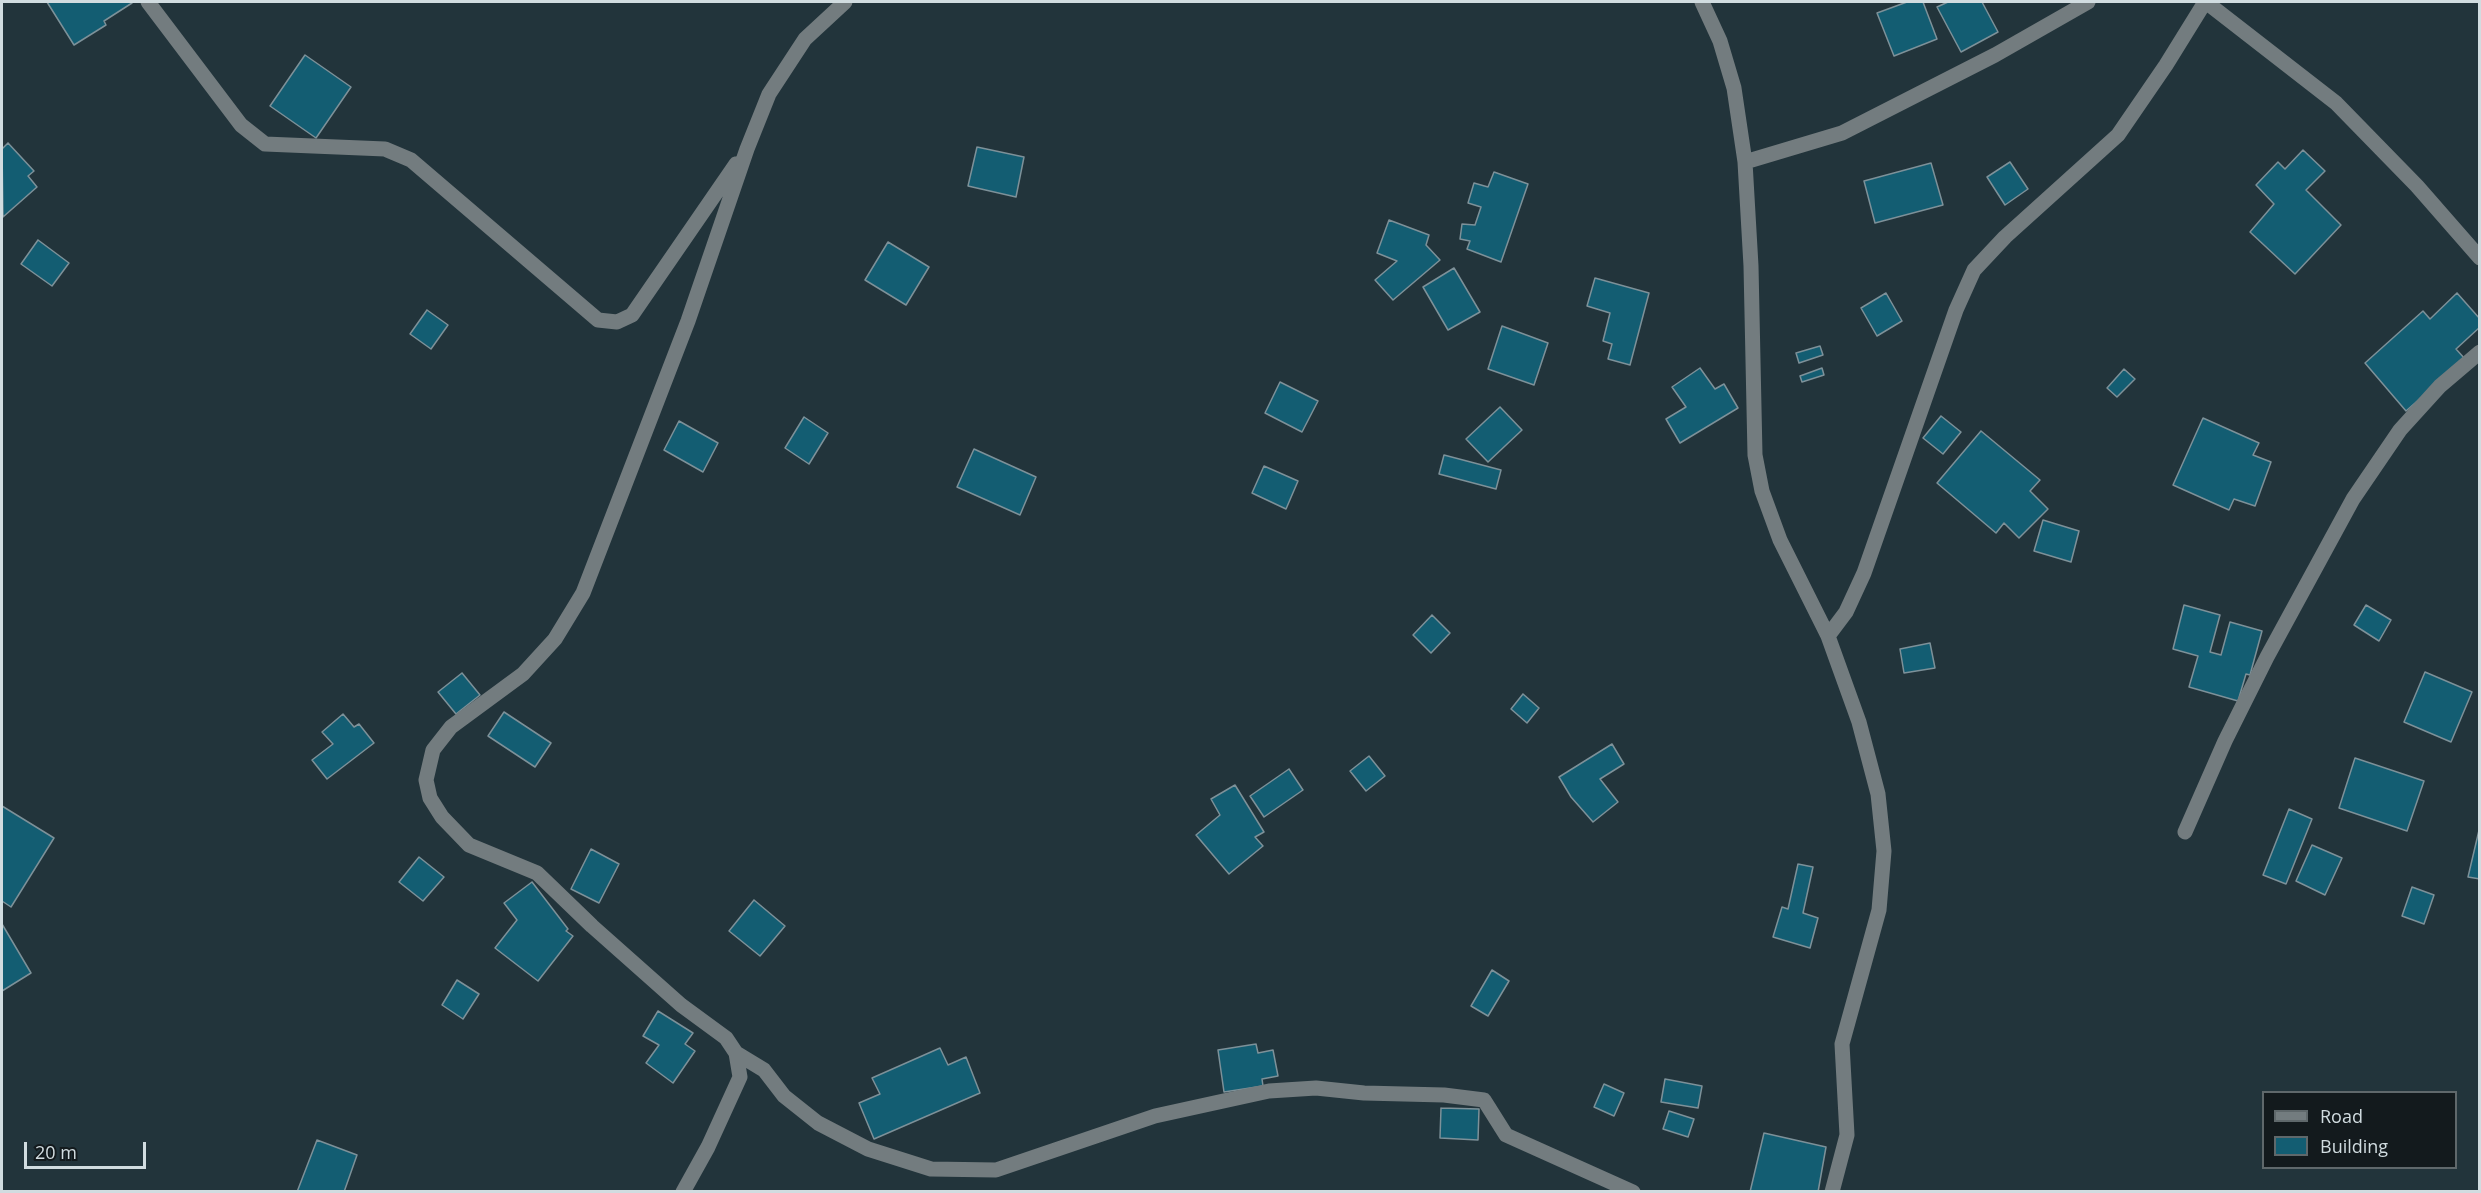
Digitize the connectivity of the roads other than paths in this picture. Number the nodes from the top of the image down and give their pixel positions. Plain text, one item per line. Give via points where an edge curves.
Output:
1 (148, 2) edge
2 (845, 2) edge
3 (1702, 2) edge
4 (2088, 2) edge
5 (2206, 2) edge
6 (747, 149) junction
7 (1745, 162) junction
8 (2480, 258) edge
9 (2480, 352) edge
10 (1827, 636) junction
11 (2185, 832) dead end
12 (736, 1053) junction
13 (683, 1191) edge
14 (1633, 1191) edge
15 (1832, 1191) edge

1 - 6 street via 241,124 265,144 385,148 411,160 598,320 616,322 632,315
2 - 6 street via 805,39 769,94
3 - 7 street via 1720,41 1734,88
4 - 7 street via 1995,55 1842,133
5 - 8 street via 2337,103
5 - 10 street via 2118,135 1974,270 1956,310 1864,573 1846,612
6 - 12 street via 688,321 583,593 555,639 523,674 451,727 433,750 426,780 429,798 469,845 537,873 681,1005 726,1038
7 - 10 street via 1752,266 1755,455 1762,490 1780,540
9 - 11 street via 2440,386 2400,430 2353,499 2267,657
10 - 15 street via 1858,722 1878,794 1884,851 1879,910 1842,1044 1847,1136
12 - 13 street via 740,1077
12 - 14 street via 764,1070 784,1096 818,1124 868,1149 931,1169 996,1170 1155,1116 1269,1091 1316,1088 1484,1101 1506,1135

